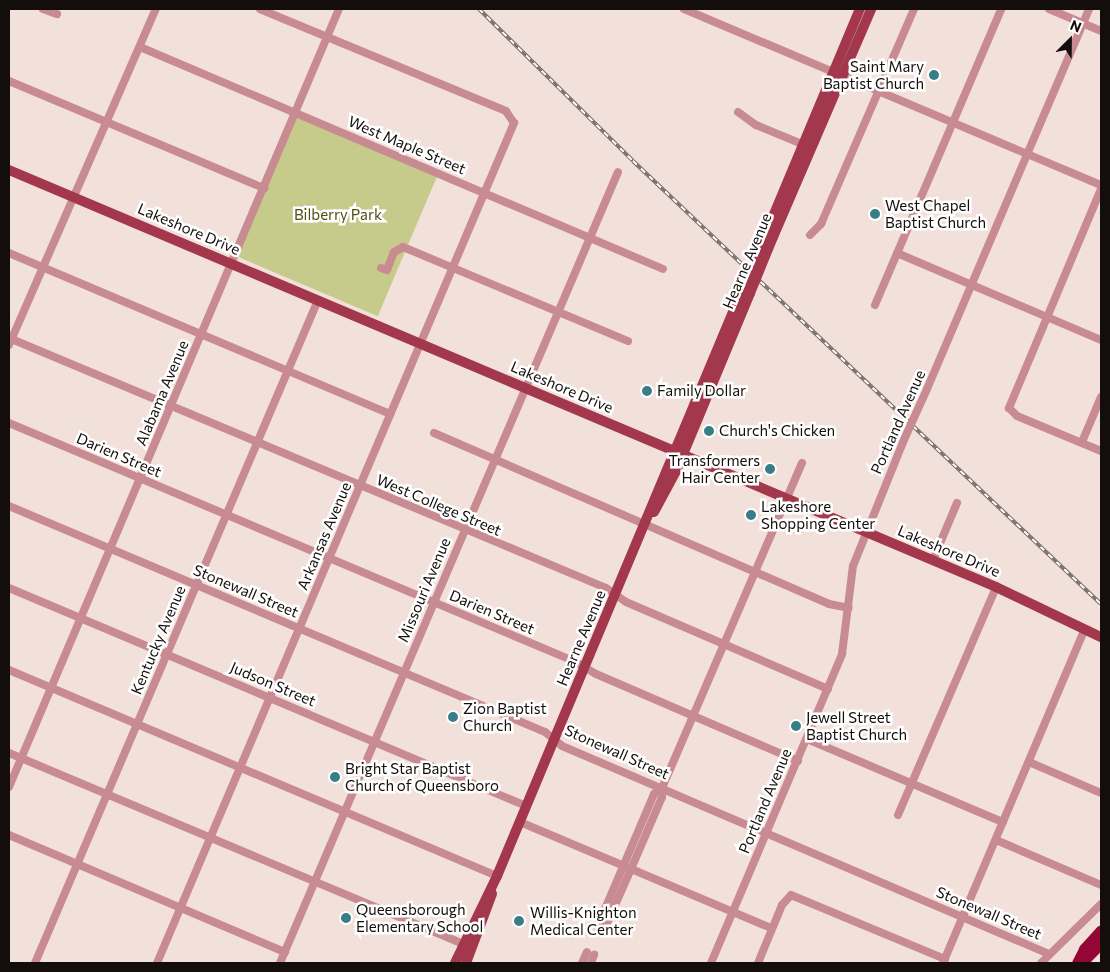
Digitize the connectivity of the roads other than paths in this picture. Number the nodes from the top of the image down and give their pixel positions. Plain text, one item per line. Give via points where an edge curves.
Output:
1 (43, 9) edge
2 (156, 9) edge
3 (260, 9) edge
4 (339, 9) edge
5 (684, 9) edge
6 (860, 9) edge
7 (871, 9) edge
8 (914, 9) edge
9 (1001, 9) edge
10 (1048, 9) edge
11 (1090, 9) edge
12 (57, 14) dead end
13 (1083, 24) junction
14 (1101, 31) edge
15 (328, 37) junction
16 (140, 47) junction
17 (838, 73) junction
18 (9, 81) edge
19 (879, 90) junction
20 (296, 112) junction
21 (738, 112) dead end
22 (954, 122) junction
23 (108, 124) junction
24 (807, 146) junction
25 (1028, 153) junction
26 (9, 170) edge
27 (618, 172) dead end
28 (1101, 187) edge
29 (264, 188) junction
30 (485, 192) junction
31 (73, 197) junction
32 (810, 235) dead end
33 (590, 236) junction
34 (9, 253) edge
35 (898, 253) junction
36 (232, 264) junction
37 (41, 267) junction
38 (381, 268) dead end
39 (453, 268) junction
40 (663, 269) dead end
41 (971, 285) junction
42 (318, 300) junction
43 (876, 305) dead end
44 (557, 312) junction
45 (1047, 317) junction
46 (202, 335) junction
47 (1101, 340) edge
48 (10, 341) edge
49 (628, 341) dead end
50 (421, 343) junction
51 (288, 371) junction
52 (525, 388) junction
53 (1101, 397) edge
54 (171, 407) junction
55 (390, 414) junction
56 (9, 424) edge
57 (434, 433) dead end
58 (1082, 442) junction
59 (257, 443) junction
60 (1101, 451) edge
61 (679, 452) junction
62 (495, 458) junction
63 (802, 463) dead end
64 (140, 478) junction
65 (360, 487) junction
66 (786, 498) junction
67 (957, 503) dead end
68 (9, 506) edge
69 (226, 515) junction
70 (647, 523) junction
71 (464, 531) junction
72 (866, 532) junction
73 (110, 549) junction
74 (330, 559) junction
75 (933, 560) junction
76 (754, 572) junction
77 (196, 585) junction
78 (996, 587) junction
79 (9, 588) edge
80 (616, 595) junction
81 (434, 603) junction
82 (849, 608) junction
83 (81, 619) junction
84 (300, 628) junction
85 (1085, 629) junction
86 (1101, 637) edge
87 (723, 644) junction
88 (167, 655) junction
89 (585, 668) junction
90 (9, 670) edge
91 (404, 672) junction
92 (51, 688) junction
93 (828, 689) junction
94 (270, 698) junction
95 (692, 716) junction
96 (137, 725) junction
97 (555, 739) junction
98 (807, 739) junction
99 (374, 742) junction
100 (9, 753) edge
101 (21, 758) junction
102 (798, 761) junction
103 (1029, 762) junction
104 (240, 768) junction
105 (912, 784) junction
106 (9, 787) edge
107 (662, 788) junction
108 (1101, 793) edge
109 (106, 794) junction
110 (526, 806) junction
111 (344, 812) junction
112 (898, 815) dead end
113 (520, 822) junction
114 (1003, 822) junction
115 (767, 833) junction
116 (9, 835) edge
117 (210, 838) junction
118 (996, 840) junction
119 (77, 864) junction
120 (627, 868) junction
121 (497, 876) junction
122 (314, 882) junction
123 (1101, 885) edge
124 (1101, 904) edge
125 (180, 908) junction
126 (732, 913) junction
127 (963, 917) junction
128 (768, 927) dead end
129 (1101, 930) edge
130 (1101, 942) edge
131 (468, 946) junction
132 (285, 952) junction
133 (1050, 954) junction
134 (944, 961) edge
135 (35, 963) edge
136 (157, 963) edge
137 (280, 963) edge
138 (455, 963) edge
139 (466, 963) edge
140 (582, 963) edge
141 (591, 963) edge
142 (711, 963) edge
143 (758, 963) edge
144 (1041, 963) edge
145 (1077, 963) edge
146 (1082, 963) edge

1 - 12 street
2 - 16 street
3 - 15 street
4 - 15 street, Alabama Avenue
5 - 17 street
6 - 17 main road, Hearne Avenue
7 - 17 main road, Hearne Avenue
8 - 19 street
9 - 22 street
10 - 13 street
11 - 13 street, Portland Avenue
13 - 14 street
13 - 25 street, Portland Avenue
15 - 20 street, Alabama Avenue
15 - 30 street, Arkansas Avenue via 506,111 514,119 513,128
16 - 20 street, West Maple Street
16 - 23 street
17 - 19 street
17 - 24 main road, Hearne Avenue
18 - 23 street
19 - 22 street
19 - 32 street via 821,224
20 - 29 street, Alabama Avenue
20 - 30 street, West Maple Street
21 - 24 street via 756,125
22 - 25 street
22 - 35 street
23 - 29 street
23 - 31 street
24 - 61 main road, Hearne Avenue, bridge
25 - 28 street
25 - 41 street, Portland Avenue
26 - 31 main road, Lakeshore Drive
27 - 33 street, Missouri Avenue
28 - 45 street
29 - 36 street, Alabama Avenue
30 - 33 street, West Maple Street
30 - 39 street, Arkansas Avenue
31 - 36 main road, Lakeshore Drive
31 - 37 street
33 - 40 street, West Maple Street
33 - 44 street, Missouri Avenue
34 - 37 street
35 - 41 street
35 - 43 street
36 - 42 main road, Lakeshore Drive
36 - 46 street, Alabama Avenue
37 - 46 street
37 - 48 street
38 - 39 street via 387,270 397,248
39 - 44 street
39 - 50 street, Arkansas Avenue
41 - 45 street
41 - 72 street, Portland Avenue, bridge
42 - 50 main road, Lakeshore Drive
42 - 51 street, Kentucky Avenue
44 - 49 street
44 - 52 street, Missouri Avenue
45 - 47 street
45 - 58 street via 1009,408 1017,416
46 - 51 street
46 - 54 street, Alabama Avenue
48 - 54 street, West College Street
50 - 52 main road, Lakeshore Drive
50 - 55 street, Arkansas Avenue
51 - 55 street
51 - 59 street, Kentucky Avenue
52 - 61 main road, Lakeshore Drive
52 - 62 street, Missouri Avenue
53 - 58 street
54 - 59 street, West College Street
54 - 64 street, Alabama Avenue
55 - 65 street, Arkansas Avenue
56 - 64 street, Darien Street
57 - 62 street
58 - 60 street
59 - 65 street, West College Street
59 - 69 street, Kentucky Avenue
61 - 66 main road, Lakeshore Drive
61 - 70 main road, Hearne Avenue
62 - 70 street
62 - 71 street, Missouri Avenue
63 - 66 street
64 - 69 street, Darien Street
64 - 73 street, Alabama Avenue
65 - 71 street, West College Street
65 - 74 street, Arkansas Avenue
66 - 72 main road, Lakeshore Drive
66 - 76 street
67 - 75 street
68 - 73 street, Stonewall Street
69 - 74 street, Darien Street
69 - 77 street, Kentucky Avenue
70 - 76 street via 654,529
70 - 80 main road, Hearne Avenue
71 - 80 street, West College Street
71 - 81 street, Missouri Avenue
72 - 75 main road, Lakeshore Drive
72 - 82 street, Portland Avenue via 853,566
73 - 77 street, Stonewall Street
73 - 83 street, Alabama Avenue
74 - 81 street, Darien Street
74 - 84 street, Arkansas Avenue
75 - 78 main road, Lakeshore Drive
76 - 82 street via 830,604
76 - 87 street
77 - 84 street, Stonewall Street
77 - 88 street, Kentucky Avenue
78 - 85 main road, Lakeshore Drive
78 - 105 street
79 - 83 street, Judson Street
80 - 87 street, West College Street
80 - 89 main road, Hearne Avenue
81 - 89 street, Darien Street
81 - 91 street, Missouri Avenue
82 - 93 street, Portland Avenue via 846,639
83 - 88 street, Judson Street
83 - 92 street, Alabama Avenue
84 - 91 street, Stonewall Street
84 - 94 street, Arkansas Avenue
85 - 86 main road, Lakeshore Drive
85 - 103 street
87 - 93 street, West College Street
87 - 95 street
88 - 94 street, Judson Street
88 - 96 street, Kentucky Avenue
89 - 95 street, Darien Street
89 - 97 main road, Hearne Avenue
90 - 92 street
91 - 97 street, Stonewall Street
91 - 99 street, Missouri Avenue
92 - 96 street
92 - 101 street, Alabama Avenue
93 - 98 street, Portland Avenue
94 - 99 street, Judson Street
94 - 104 street, Arkansas Avenue
95 - 102 street, Darien Street
95 - 107 street
96 - 104 street
96 - 109 street, Kentucky Avenue
97 - 107 street, Stonewall Street via 562,746
97 - 110 main road, Hearne Avenue
98 - 102 street, Portland Avenue
98 - 105 street
99 - 110 street, Judson Street
99 - 111 street, Missouri Avenue
100 - 101 street
101 - 106 street, Alabama Avenue
101 - 109 street
102 - 115 street, Portland Avenue
103 - 108 street
103 - 114 street
104 - 111 street
104 - 117 street, Arkansas Avenue
105 - 112 street
105 - 114 street
107 - 115 street, Stonewall Street
107 - 120 street via 654,794
109 - 117 street
109 - 119 street, Kentucky Avenue
110 - 113 main road, Hearne Avenue
111 - 121 street
111 - 122 street, Missouri Avenue
113 - 120 street
113 - 121 main road, Hearne Avenue
114 - 118 street
115 - 126 street, Portland Avenue
115 - 127 street, Stonewall Street
116 - 119 street
117 - 122 street
117 - 125 street, Arkansas Avenue
118 - 123 street
118 - 127 street
119 - 125 street
119 - 135 street, Kentucky Avenue
120 - 120 street via 598,925 599,932 605,928
120 - 126 street
121 - 131 main road, Hearne Avenue
122 - 131 street
122 - 132 street, Missouri Avenue
124 - 133 street
125 - 132 street
125 - 136 street, Arkansas Avenue
126 - 128 street
126 - 142 street, Portland Avenue
127 - 133 street, Stonewall Street
127 - 134 street
129 - 145 highway via 1084,949
130 - 146 highway
131 - 138 main road, Hearne Avenue
131 - 139 main road, Hearne Avenue
132 - 137 street, Missouri Avenue
133 - 144 street
134 - 143 street via 791,895 785,899
140 - 141 street via 591,954

